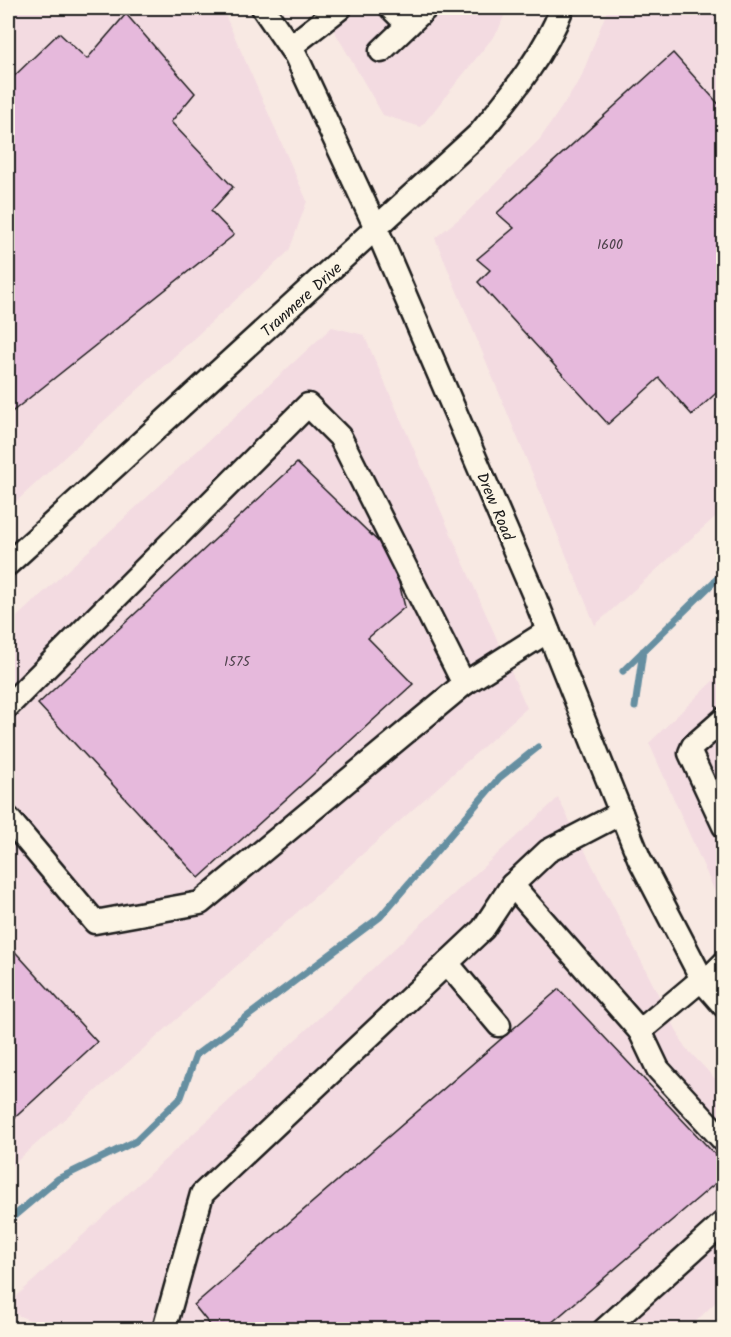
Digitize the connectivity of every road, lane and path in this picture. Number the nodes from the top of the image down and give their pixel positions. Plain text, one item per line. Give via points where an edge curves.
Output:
1 (263, 8) edge
2 (340, 8) edge
3 (392, 8) edge
4 (426, 8) edge
5 (562, 8) edge
6 (408, 25) junction
7 (290, 47) junction
8 (381, 51) dead end
9 (377, 230) junction
10 (8, 564) edge
11 (548, 631) junction
12 (464, 684) junction
13 (8, 706) edge
14 (723, 719) edge
15 (621, 813) junction
16 (8, 818) edge
17 (723, 826) edge
18 (512, 885) junction
19 (447, 963) junction
20 (723, 963) edge
21 (703, 981) junction
22 (723, 1006) edge
23 (499, 1025) dead end
24 (640, 1031) junction
25 (723, 1141) edge
26 (723, 1222) edge
27 (164, 1329) edge
28 (604, 1329) edge

1 - 7 street, Drew Road
2 - 7 street
3 - 6 street
4 - 6 street
5 - 9 street, Tranmere Drive via 516,88 480,133
6 - 8 street
7 - 9 street, Drew Road
9 - 10 street, Tranmere Drive
9 - 11 street, Drew Road
11 - 12 street
11 - 15 street, Drew Road
12 - 13 street via 340,437 308,405
12 - 16 street via 200,903 95,922
14 - 17 street via 690,753
15 - 18 street via 548,851
15 - 21 street, Drew Road via 639,858
18 - 19 street via 483,929
18 - 24 street
19 - 23 street
19 - 27 street via 202,1194
20 - 21 street
21 - 22 street, Drew Road
21 - 24 street
24 - 25 street via 658,1069
26 - 28 street

